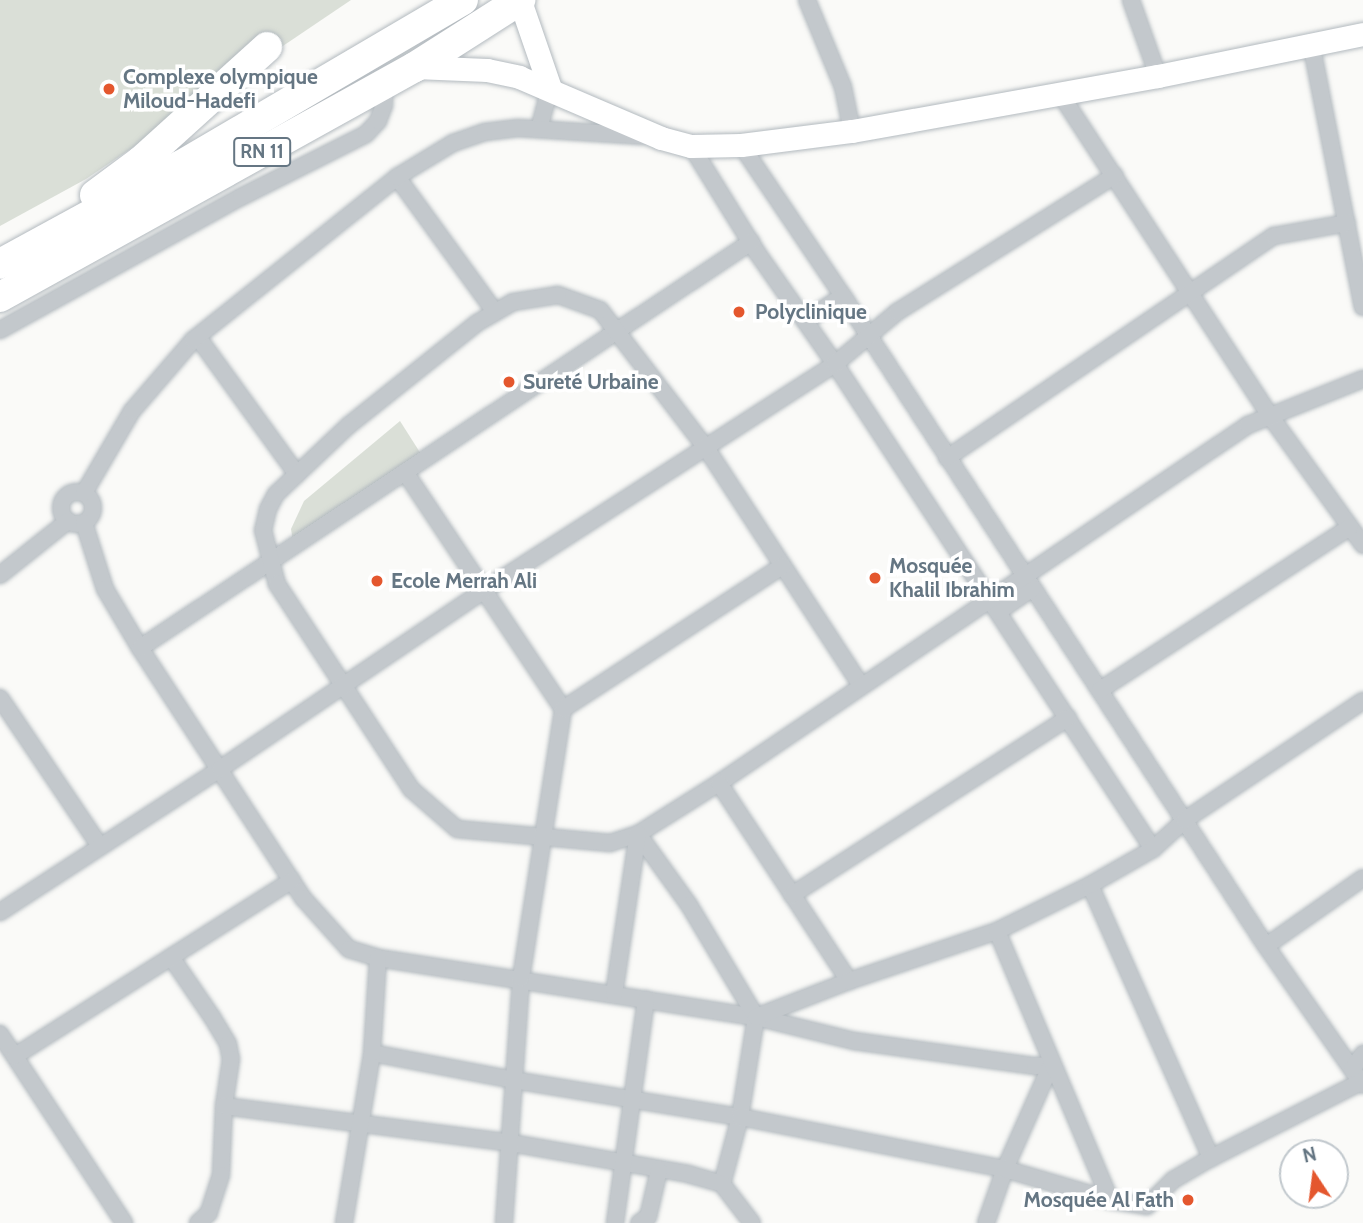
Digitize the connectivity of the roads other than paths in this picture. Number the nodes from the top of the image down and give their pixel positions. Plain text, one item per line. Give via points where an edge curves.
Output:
1 (463, 0) edge
2 (520, 0) edge
3 (807, 0) edge
4 (1131, 0) edge
5 (1363, 34) edge
6 (1311, 43) junction
7 (267, 47) dead end
8 (415, 67) junction
9 (1158, 76) junction
10 (384, 84) junction
11 (550, 88) junction
12 (1059, 92) junction
13 (538, 129) junction
14 (852, 131) junction
15 (661, 138) junction
16 (741, 145) junction
17 (691, 146) junction
18 (1115, 175) junction
19 (397, 177) junction
20 (1347, 223) junction
21 (751, 243) junction
22 (0, 261) edge
23 (1190, 293) junction
24 (843, 296) junction
25 (0, 297) edge
26 (1363, 307) edge
27 (495, 312) junction
28 (805, 321) junction
29 (0, 330) edge
30 (617, 331) junction
31 (868, 335) junction
32 (202, 343) dead end
33 (835, 364) junction
34 (1363, 379) edge
35 (1270, 416) junction
36 (706, 448) junction
37 (947, 458) junction
38 (405, 472) junction
39 (297, 474) junction
40 (84, 493) junction
41 (76, 522) junction
42 (1350, 527) junction
43 (1363, 545) edge
44 (270, 561) junction
45 (782, 566) junction
46 (0, 575) edge
47 (1028, 581) junction
48 (486, 589) junction
49 (994, 605) junction
50 (140, 648) junction
51 (860, 684) junction
52 (343, 685) junction
53 (1100, 690) junction
54 (0, 698) edge
55 (1363, 701) edge
56 (563, 709) junction
57 (5, 717) edge
58 (1068, 718) junction
59 (220, 769) junction
60 (719, 783) junction
61 (1185, 820) junction
62 (638, 834) junction
63 (545, 837) junction
64 (99, 845) junction
65 (1153, 849) junction
66 (1363, 878) edge
67 (292, 880) junction
68 (1090, 885) junction
69 (792, 895) junction
70 (0, 912) edge
71 (997, 931) junction
72 (1266, 946) junction
73 (171, 957) junction
74 (378, 958) junction
75 (521, 978) junction
76 (849, 981) junction
77 (614, 994) junction
78 (646, 999) junction
79 (757, 1017) junction
80 (0, 1034) edge
81 (373, 1053) junction
82 (1363, 1054) edge
83 (15, 1056) junction
84 (1051, 1065) junction
85 (1359, 1079) edge
86 (513, 1080) junction
87 (632, 1100) junction
88 (224, 1106) junction
89 (740, 1117) junction
90 (360, 1122) junction
91 (511, 1143) junction
92 (1211, 1158) junction
93 (623, 1164) junction
94 (1004, 1169) junction
95 (659, 1170) junction
96 (722, 1184) junction
97 (1110, 1200) junction
98 (1147, 1206) junction
99 (647, 1221) edge
100 (124, 1223) edge
101 (198, 1223) edge
102 (344, 1223) edge
103 (504, 1223) edge
104 (615, 1223) edge
105 (752, 1223) edge
106 (986, 1223) edge
107 (1142, 1223) edge

1 - 22 highway, RN 11 via 180,166
2 - 8 highway, RN 11
2 - 11 street
3 - 14 street via 843,87
4 - 9 street
5 - 6 street
6 - 9 street
6 - 20 street
7 - 22 highway via 141,161
8 - 10 highway, RN 11
8 - 11 street via 487,70
9 - 12 street
10 - 25 highway, RN 11
10 - 29 street via 384,105 366,134
11 - 13 street
11 - 15 street
12 - 14 street
12 - 18 street
13 - 15 street
13 - 19 street via 485,132 453,144
14 - 16 street
15 - 17 street
16 - 17 street
16 - 24 street
17 - 21 street
18 - 23 street
18 - 31 street via 897,312
19 - 27 street
19 - 40 street via 193,340 132,411
20 - 23 street via 1274,236
20 - 26 street
21 - 28 street
21 - 30 street
23 - 35 street
23 - 37 street
24 - 28 street
24 - 31 street
27 - 30 street via 513,302 558,295 600,310
27 - 39 street via 349,425
28 - 33 street
30 - 36 street
30 - 38 street
31 - 33 street
31 - 37 street
32 - 39 street
33 - 36 street
33 - 49 street
34 - 35 street
35 - 42 street
35 - 47 street via 1248,425
36 - 45 street
36 - 48 street
37 - 47 street
38 - 44 street
38 - 48 street
39 - 44 street via 275,494 268,509 263,530
40 - 41 street via 92,500 93,511
40 - 41 street via 74,492 62,502 62,512
41 - 46 street
41 - 50 street via 105,589
42 - 43 street
42 - 53 street
44 - 50 street
44 - 52 street via 277,584
45 - 51 street
45 - 56 street
47 - 49 street
47 - 53 street
48 - 52 street
48 - 56 street
49 - 51 street
49 - 58 street
50 - 59 street
51 - 60 street
52 - 59 street
52 - 63 street via 411,789 457,829
53 - 61 street
54 - 57 street
55 - 61 street
56 - 63 street
57 - 64 street
58 - 65 street
58 - 69 street
59 - 64 street
59 - 67 street
60 - 62 street
60 - 69 street
61 - 65 street
61 - 72 street
62 - 63 street via 610,843
62 - 77 street
62 - 79 street via 689,905
63 - 75 street
64 - 70 street
65 - 68 street
66 - 72 street
67 - 73 street
67 - 74 street via 349,949
68 - 71 street
68 - 92 street
69 - 76 street
71 - 76 street
71 - 84 street
72 - 85 street
73 - 83 street
73 - 88 street via 228,1044 230,1074
74 - 75 street
74 - 81 street
75 - 77 street
75 - 86 street
76 - 79 street
77 - 78 street
78 - 79 street
78 - 87 street
79 - 84 street via 854,1041
79 - 89 street
80 - 83 street
81 - 86 street
81 - 90 street
82 - 85 street
83 - 100 street
84 - 94 street
84 - 97 street
85 - 92 street
86 - 87 street
86 - 91 street
87 - 89 street
87 - 93 street
88 - 90 street
88 - 101 street via 221,1175 209,1213
89 - 94 street
89 - 96 street
90 - 91 street
90 - 102 street
91 - 93 street
91 - 103 street
92 - 98 street via 1173,1180
93 - 95 street
93 - 104 street
94 - 97 street
94 - 106 street
95 - 96 street
95 - 99 street
96 - 105 street
97 - 98 street
98 - 107 street

